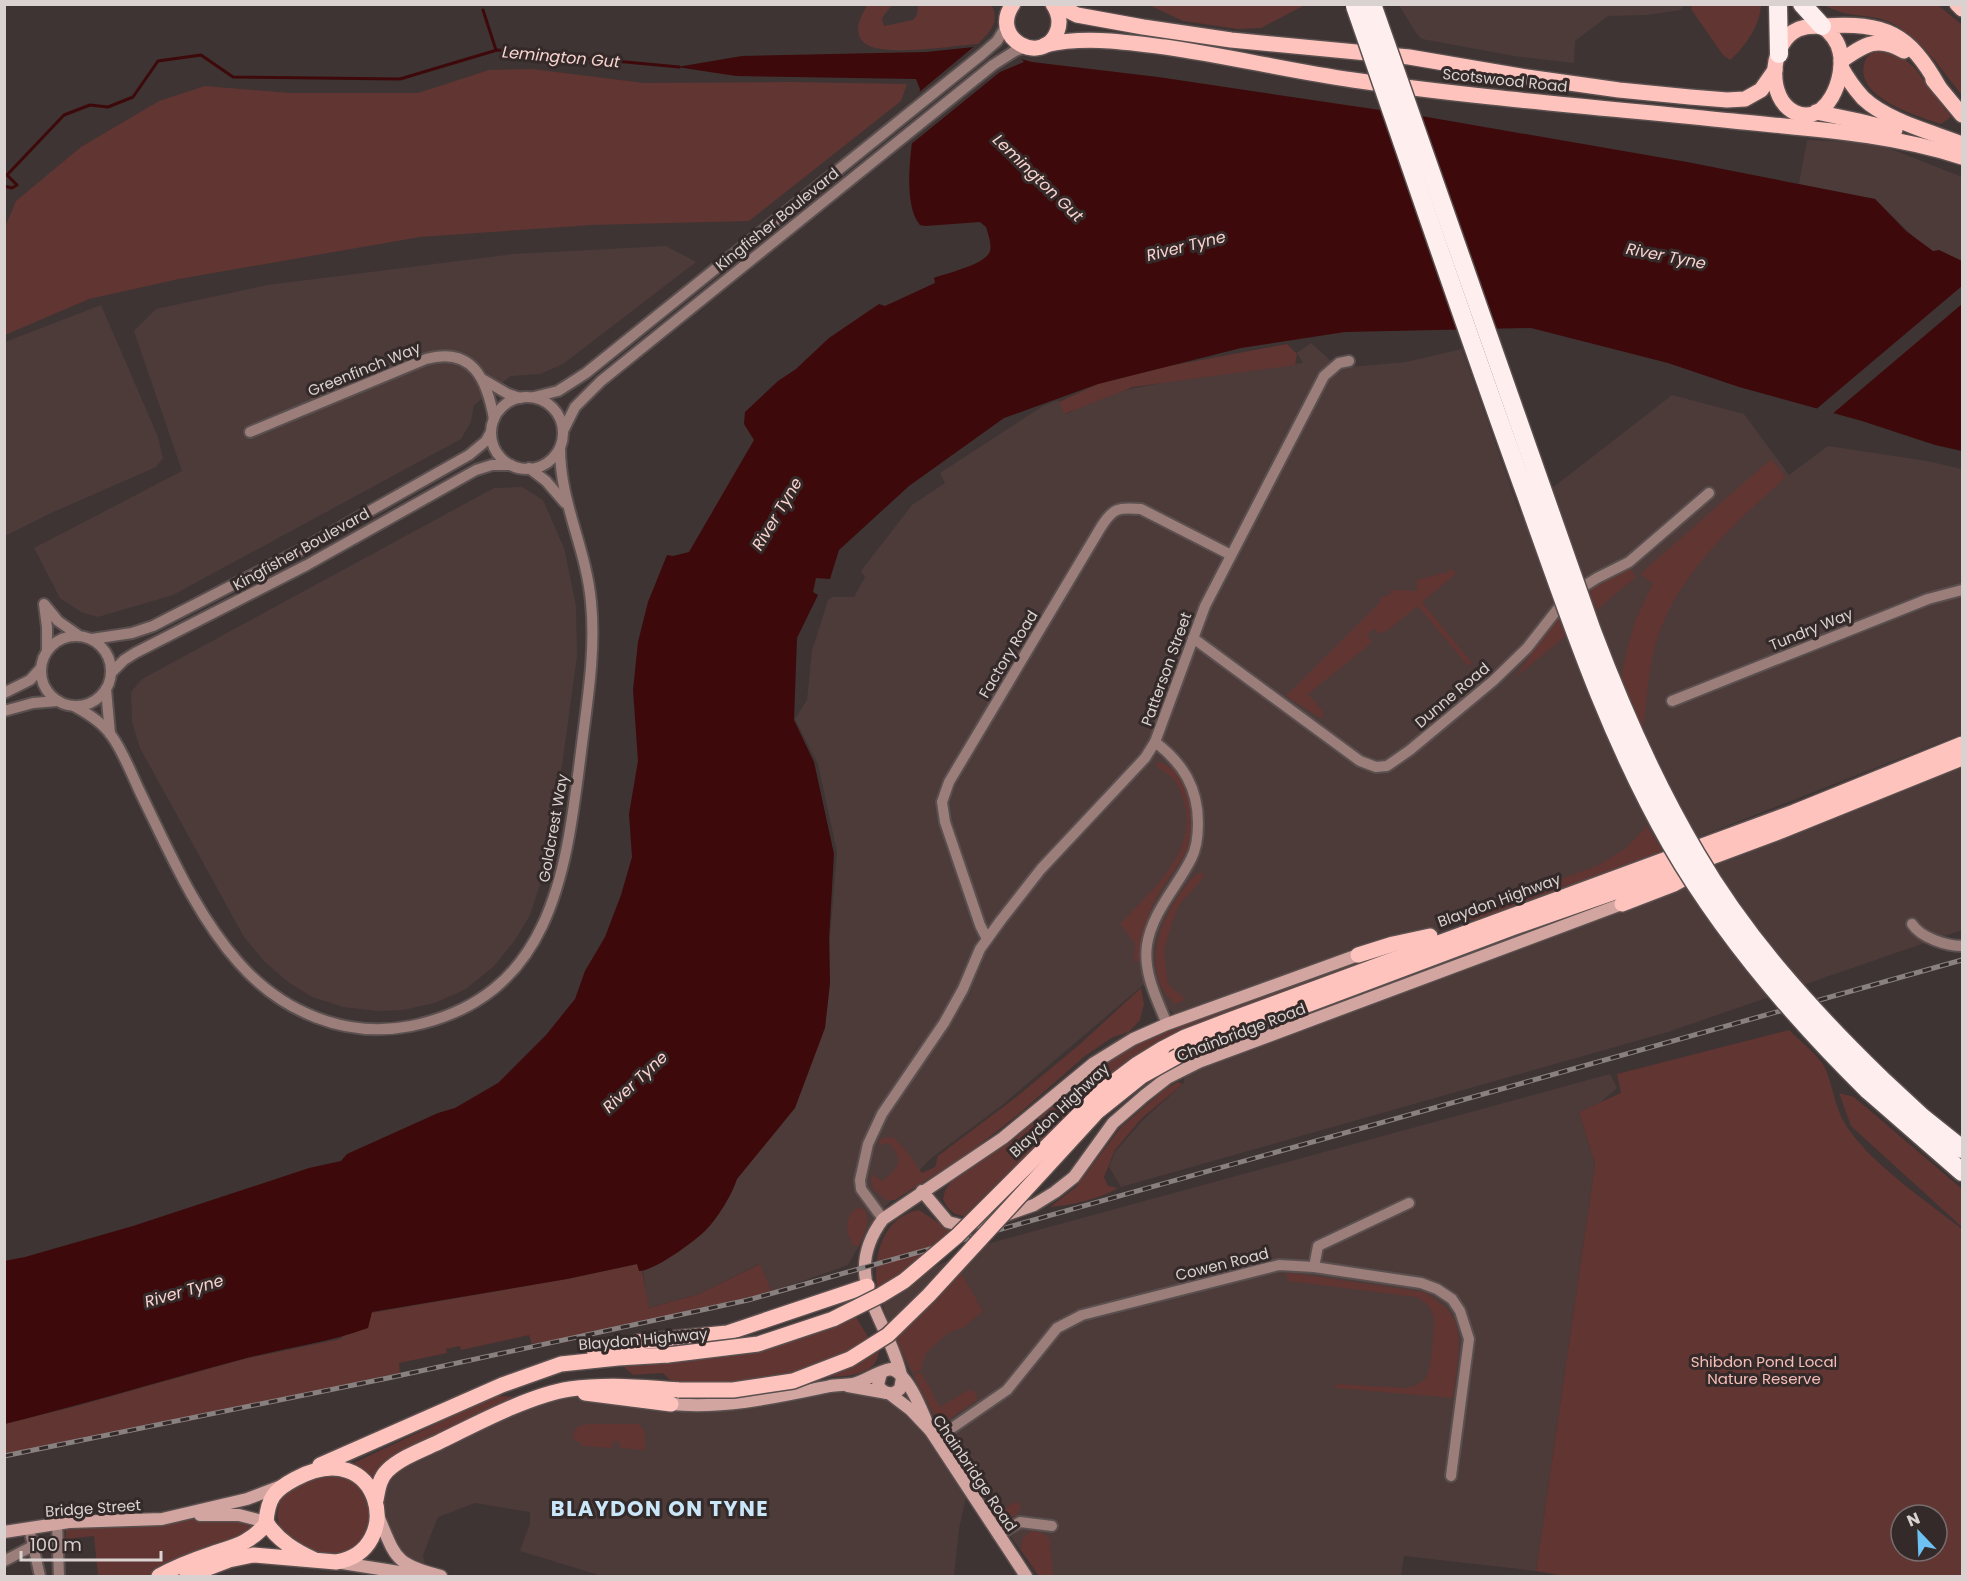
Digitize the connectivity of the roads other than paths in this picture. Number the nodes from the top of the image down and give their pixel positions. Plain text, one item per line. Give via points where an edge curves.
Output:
1 (1054, 4) edge
2 (1778, 4) edge
3 (1802, 4) edge
4 (1957, 4) edge
5 (1360, 5) edge
6 (1962, 9) edge
7 (1006, 17) edge
8 (1822, 26) junction
9 (1045, 45) junction
10 (1021, 49) junction
11 (1777, 62) junction
12 (1841, 64) junction
13 (1939, 87) junction
14 (1812, 113) junction
15 (1962, 115) edge
16 (1780, 126) junction
17 (1962, 144) edge
18 (1934, 148) junction
19 (1962, 157) edge
20 (1348, 361) dead end
21 (484, 380) junction
22 (534, 397) junction
23 (520, 398) junction
24 (494, 419) junction
25 (563, 430) junction
26 (250, 432) dead end
27 (491, 432) junction
28 (560, 448) junction
29 (511, 465) junction
30 (529, 468) junction
31 (1709, 493) dead end
32 (567, 506) junction
33 (1231, 555) junction
34 (1962, 590) edge
35 (78, 635) junction
36 (1193, 638) junction
37 (92, 639) junction
38 (47, 650) junction
39 (41, 668) junction
40 (111, 673) junction
41 (106, 689) junction
42 (4, 693) edge
43 (58, 701) junction
44 (1672, 701) dead end
45 (74, 706) junction
46 (4, 711) edge
47 (110, 734) junction
48 (1155, 742) junction
49 (1962, 744) edge
50 (1962, 758) edge
51 (1781, 831) junction
52 (1622, 904) joint
53 (1912, 924) dead end
54 (1482, 925) junction
55 (987, 939) junction
56 (1962, 946) edge
57 (1358, 955) joint
58 (1167, 1024) junction
59 (1874, 1084) junction
60 (1962, 1149) edge
61 (1962, 1172) edge
62 (922, 1191) junction
63 (1409, 1203) dead end
64 (883, 1219) junction
65 (1314, 1267) junction
66 (867, 1286) junction
67 (884, 1330) junction
68 (561, 1364) junction
69 (882, 1372) junction
70 (902, 1377) junction
71 (844, 1385) junction
72 (567, 1389) junction
73 (889, 1394) junction
74 (671, 1404) joint
75 (933, 1434) junction
76 (305, 1473) junction
77 (1451, 1476) dead end
78 (282, 1485) junction
79 (377, 1508) junction
80 (183, 1515) junction
81 (267, 1523) junction
82 (57, 1524) junction
83 (1052, 1526) dead end
84 (27, 1528) junction
85 (4, 1532) edge
86 (998, 1534) junction
87 (33, 1546) junction
88 (315, 1560) junction
89 (4, 1561) edge
90 (336, 1562) junction
91 (427, 1573) junction
92 (40, 1576) edge
93 (59, 1576) edge
94 (159, 1576) edge
95 (187, 1576) edge
96 (441, 1576) edge
97 (1026, 1576) edge

1 - 9 main road via 1059,28
1 - 11 main road, Scotswood Road via 1086,17 1231,40 1409,57 1527,77 1727,100 1745,99 1761,90
2 - 11 highway
3 - 8 highway
4 - 6 main road
5 - 59 highway, bridge via 1615,693 1641,752 1696,855 1763,950
7 - 10 main road via 1011,37
7 - 22 street, Kingfisher Boulevard via 981,55 577,380 558,391
8 - 11 main road via 1808,26 1786,38
8 - 12 main road via 1838,46
8 - 13 main road via 1864,26 1894,35 1920,56
9 - 10 main road, Scotswood Road
9 - 16 main road, Scotswood Road via 1081,39 1120,41 1352,80
10 - 25 street, Kingfisher Boulevard via 993,65 591,389 575,407
11 - 14 main road via 1778,91 1784,104 1796,112
12 - 13 main road via 1866,45 1886,43 1914,59
12 - 14 main road via 1829,103
12 - 17 main road via 1864,99 1876,108
13 - 15 main road
14 - 16 main road
14 - 18 main road via 1884,127
16 - 18 main road, Scotswood Road via 1881,136
18 - 19 main road, Scotswood Road
20 - 33 street, Patterson Street via 1339,363 1324,376
21 - 23 street, Greenfinch Way
21 - 24 street
21 - 26 street, Greenfinch Way via 467,363 434,357
22 - 23 street
22 - 25 street via 551,406 560,417
23 - 24 street via 508,402
24 - 27 street
25 - 28 street
27 - 29 street via 497,452
27 - 37 street, Kingfisher Boulevard via 469,455 299,551 153,626
28 - 30 street via 543,464
28 - 32 street
29 - 30 street
29 - 40 street, Kingfisher Boulevard via 476,470 307,565 135,653
30 - 32 street
31 - 36 street, Dunne Road via 1629,561 1567,597 1527,648 1493,681 1387,766 1360,761
32 - 47 street, Goldcrest Way via 587,573 593,652 573,818 560,880 546,919 525,956 496,986 453,1013 404,1027 355,1028 309,1015 277,998 236,960 211,926
33 - 36 street, Patterson Street
33 - 55 street, Factory Road via 1141,509 1124,507 1111,512 1101,527 949,782 942,802 945,822
34 - 44 street, Tundry Way via 1928,599
35 - 37 street
35 - 38 street via 58,640
35 - 38 street via 58,621 44,604
36 - 48 street, Patterson Street
37 - 40 street via 109,657
38 - 39 street
39 - 42 street via 30,680
39 - 43 street via 44,685
40 - 41 street
41 - 45 street via 95,700
41 - 47 street
43 - 45 street
43 - 46 street
45 - 47 street
48 - 55 street, Patterson Street via 1138,768 1041,869
48 - 58 street via 1186,775 1195,792 1198,814 1192,858 1156,918 1147,945 1148,972
49 - 54 main road, Blaydon Highway via 1794,812
50 - 51 main road, Blaydon Highway
51 - 52 main road via 1674,884
51 - 72 main road, Blaydon Highway, bridge via 1252,1025 1178,1056 1142,1076 1097,1112 888,1335 850,1359 793,1381 733,1390 604,1385
52 - 62 main road, Chainbridge Road via 1199,1062 1167,1078 1113,1124 1074,1177 1034,1205 963,1226 948,1222
53 - 56 street via 1934,939
54 - 57 main road
54 - 68 main road, Blaydon Highway, bridge via 1162,1049 1103,1090 957,1236 904,1281 833,1319 758,1344
55 - 64 street, Patterson Street via 944,1023 882,1114 868,1144 861,1189
57 - 58 main road
58 - 62 main road via 1094,1063 1003,1138
59 - 60 highway
59 - 61 highway
62 - 64 main road
63 - 65 street via 1318,1246
64 - 66 main road via 870,1235 864,1257
65 - 75 street, Cowen Road via 1272,1266 1070,1320 1058,1328 1007,1390
65 - 77 street, Cowen Road via 1437,1288 1460,1311 1469,1339
66 - 67 main road
66 - 68 main road via 727,1333 638,1342 588,1353
67 - 69 main road via 887,1353
67 - 70 main road via 893,1345
68 - 76 main road, Blaydon Highway via 502,1385
69 - 70 main road via 895,1370
69 - 71 main road
69 - 73 main road via 878,1384
70 - 73 main road via 900,1389
70 - 75 main road
71 - 73 main road
71 - 74 main road via 748,1402
72 - 74 main road
72 - 79 main road, Blaydon Highway via 498,1414 392,1467 381,1479
73 - 75 main road, Chainbridge Road
75 - 86 main road, Chainbridge Road
76 - 78 main road
76 - 79 main road via 320,1468 346,1468 365,1483
78 - 80 main road, Bridge Street
78 - 81 main road via 273,1495
79 - 90 main road via 374,1533 364,1548 351,1559
79 - 91 main road via 397,1557
80 - 81 main road, Bridge Street via 239,1515
80 - 82 main road, Bridge Street
81 - 88 main road via 282,1540
81 - 94 main road via 239,1546 193,1560
82 - 84 main road, Bridge Street
82 - 93 street
83 - 86 street via 1020,1522
84 - 85 main road, Bridge Street
84 - 87 street
86 - 97 main road, Chainbridge Road
87 - 89 street
87 - 92 street
88 - 90 main road
88 - 95 main road via 253,1555
90 - 91 main road
91 - 96 main road

